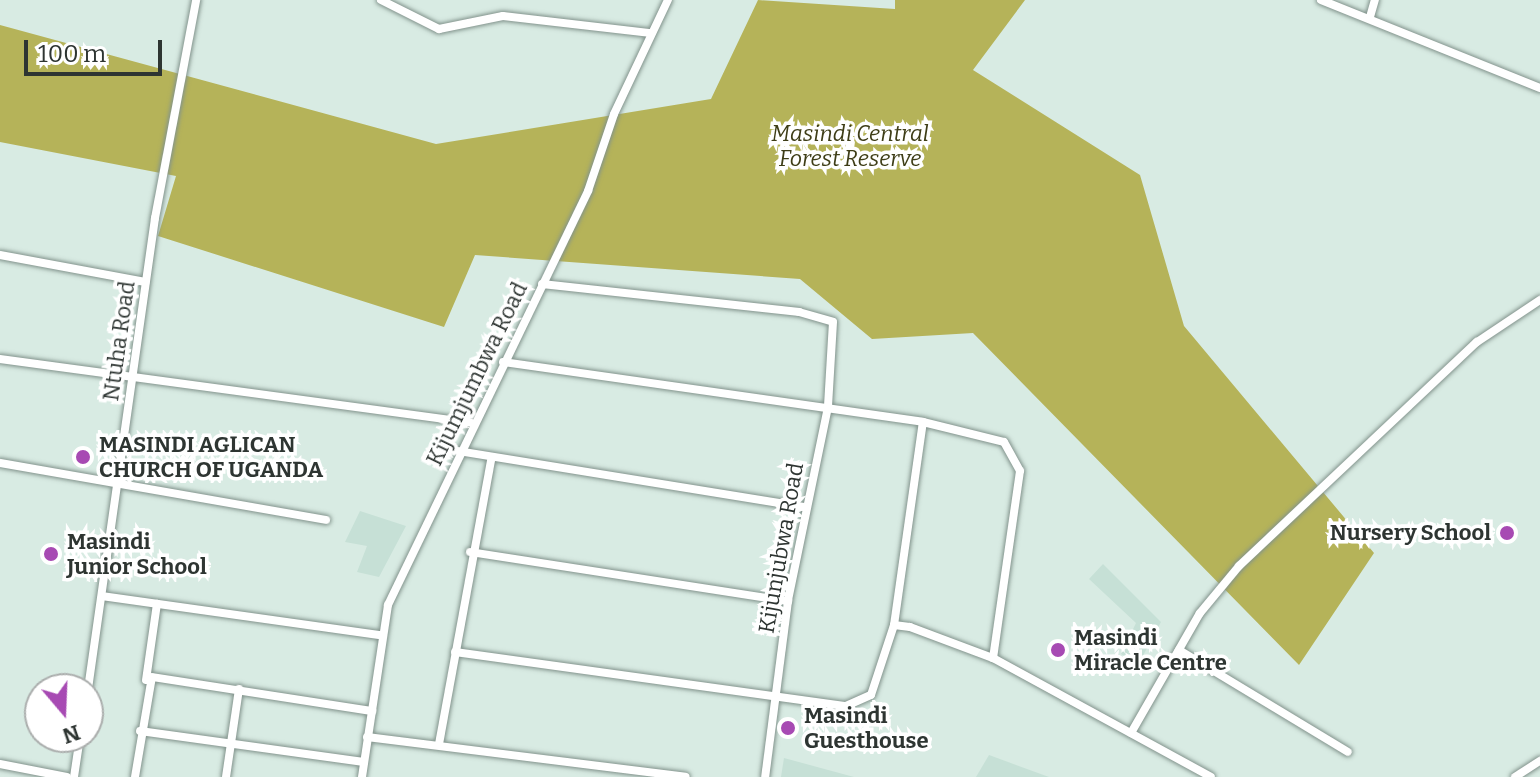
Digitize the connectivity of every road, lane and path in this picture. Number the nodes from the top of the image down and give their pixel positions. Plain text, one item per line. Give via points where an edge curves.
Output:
1 (196, 0) edge
2 (381, 0) edge
3 (668, 0) edge
4 (1321, 0) edge
5 (1375, 0) edge
6 (1370, 17) junction
7 (651, 33) junction
8 (1540, 88) edge
9 (0, 255) edge
10 (146, 282) junction
11 (542, 284) junction
12 (1540, 300) edge
13 (0, 359) edge
14 (503, 362) junction
15 (132, 381) junction
16 (828, 407) junction
17 (923, 422) junction
18 (471, 423) junction
19 (458, 451) junction
20 (491, 460) junction
21 (0, 463) edge
22 (118, 484) junction
23 (805, 507) junction
24 (326, 520) dead end
25 (470, 552) junction
26 (102, 596) junction
27 (788, 601) junction
28 (157, 604) junction
29 (894, 625) junction
30 (380, 635) junction
31 (1179, 650) junction
32 (455, 652) junction
33 (993, 658) junction
34 (90, 673) edge
35 (146, 681) junction
36 (239, 689) junction
37 (775, 696) junction
38 (372, 711) junction
39 (140, 731) junction
40 (1131, 733) junction
41 (367, 737) junction
42 (232, 742) junction
43 (439, 744) junction
44 (1348, 752) dead end
45 (78, 753) edge
46 (1540, 761) edge
47 (364, 762) junction
48 (0, 764) edge
49 (67, 777) edge
50 (74, 777) edge
51 (135, 777) edge
52 (226, 777) edge
53 (362, 777) edge
54 (686, 777) edge
55 (765, 777) edge
56 (1211, 777) edge
57 (1515, 777) edge

1 - 10 street, Ntuha Road
2 - 7 street via 439,29 503,16
3 - 7 street, Kijumjumbwa Road
4 - 6 street
5 - 6 street
6 - 8 street
7 - 11 street, Kijumjumbwa Road
9 - 10 street
10 - 15 street, Ntuha Road
11 - 14 street, Kijumjumbwa Road
11 - 16 street, Kijunjubwa Road via 799,312 835,326
12 - 31 street via 1477,342 1333,474 1225,582
13 - 15 street
14 - 16 street
14 - 18 street, Kijumjumbwa Road
15 - 18 street
15 - 22 street, Ntuha Road
16 - 17 street
16 - 23 street, Kijunjubwa Road
17 - 29 street
17 - 33 street via 1004,442 1020,471
18 - 19 street, Kijumjumbwa Road
19 - 20 street
19 - 30 street, Kijumjumbwa Road
20 - 23 street
20 - 25 street
21 - 22 street
22 - 24 street
22 - 26 street, Ntuha Road
23 - 27 street, Kijunjubwa Road
25 - 27 street
25 - 32 street
26 - 28 street
26 - 34 street, Ntuha Road
27 - 37 street, Kijunjubwa Road
28 - 30 street
28 - 35 street
29 - 33 street via 925,629
29 - 37 street via 871,695 859,703
30 - 38 street, Kijumjumbwa Road
31 - 40 street
31 - 44 street
32 - 37 street
32 - 43 street
33 - 40 street
35 - 36 street via 161,676
35 - 39 street
36 - 38 street
36 - 42 street
37 - 55 street, Kijunjubwa Road
38 - 41 street, Kijumjumbwa Road
39 - 42 street
39 - 51 street
40 - 56 street
41 - 43 street
41 - 47 street, Kijumjumbwa Road
42 - 47 street
42 - 52 street
43 - 54 street
45 - 50 street
46 - 57 street
47 - 53 street, Kijumjumbwa Road
48 - 49 street

